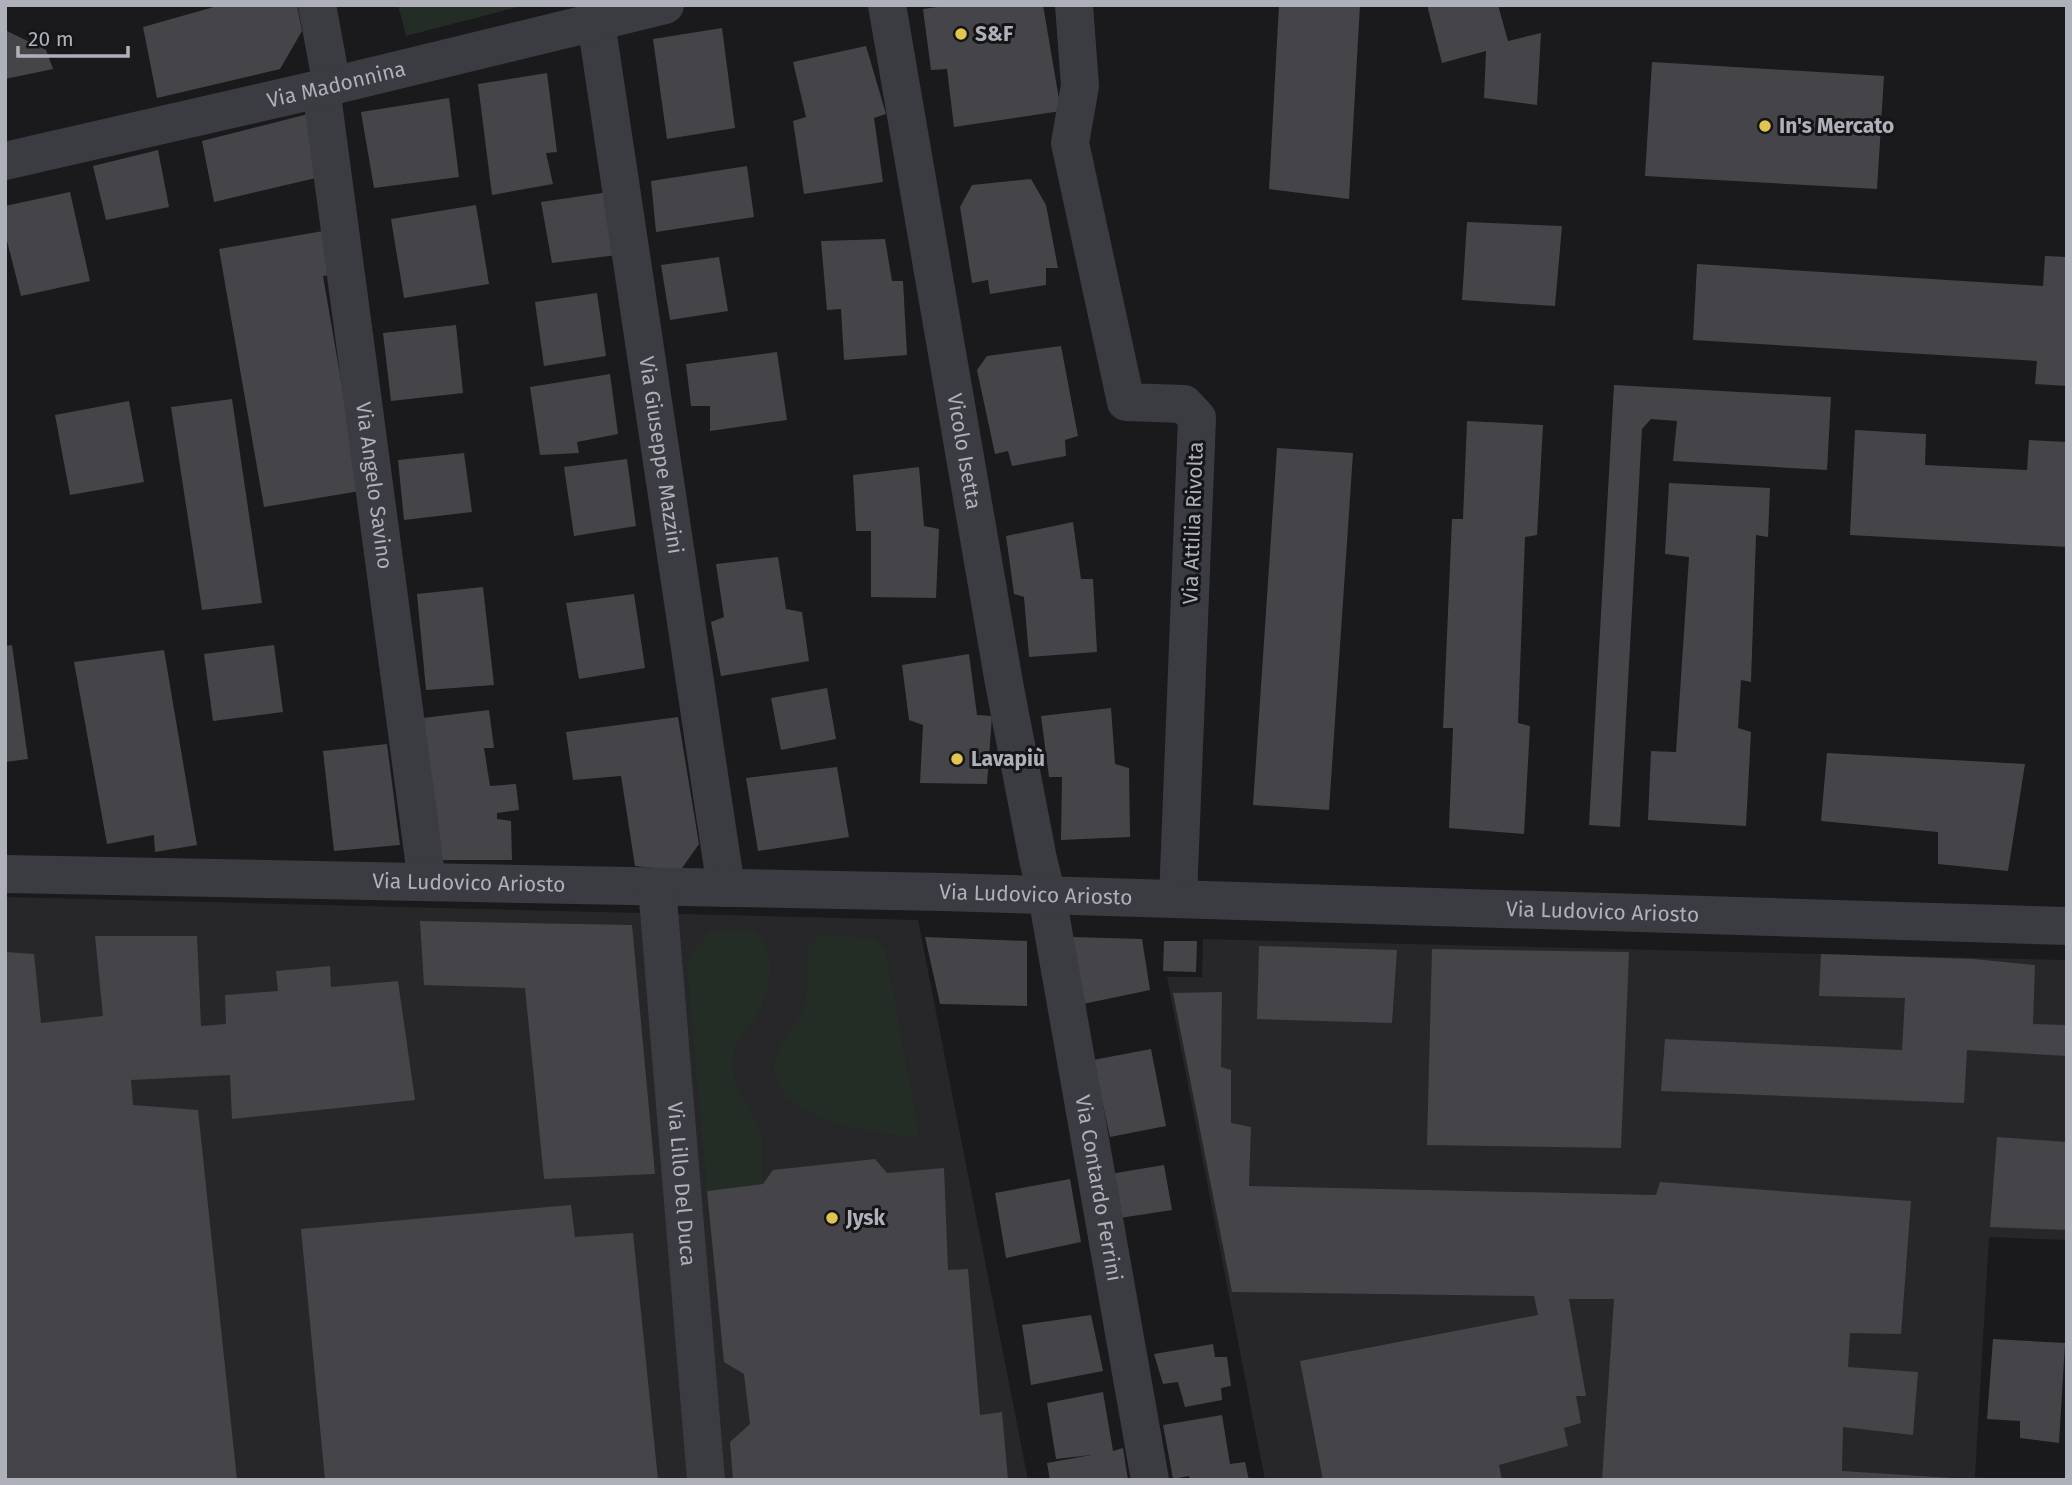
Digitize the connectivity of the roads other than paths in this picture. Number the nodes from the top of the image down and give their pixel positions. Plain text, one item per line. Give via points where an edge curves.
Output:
1 (317, 5) edge
2 (665, 5) edge
3 (887, 5) edge
4 (1074, 5) edge
5 (596, 22) junction
6 (326, 87) junction
7 (5, 161) edge
8 (5, 874) edge
9 (427, 883) junction
10 (657, 887) junction
11 (726, 888) junction
12 (1047, 896) junction
13 (1178, 898) junction
14 (2067, 926) edge
15 (706, 1480) edge
16 (1150, 1480) edge

1 - 6 street, Via Angelo Savino
2 - 5 street, Via Madonnina
3 - 12 street, Vicolo Isetta via 1002,669
4 - 13 street, Via Attilia Rivolta via 1080,86 1070,143 1126,402 1184,404 1197,418
5 - 6 street, Via Madonnina
5 - 11 street, Via Giuseppe Mazzini
6 - 7 street, Via Madonnina
6 - 9 street, Via Angelo Savino
8 - 9 street, Via Ludovico Ariosto
9 - 10 street, Via Ludovico Ariosto
10 - 11 street, Via Ludovico Ariosto
10 - 15 street, Via Lillo Del Duca
11 - 12 street, Via Ludovico Ariosto
12 - 13 street, Via Ludovico Ariosto
12 - 16 street, Via Contardo Ferrini
13 - 14 street, Via Ludovico Ariosto

